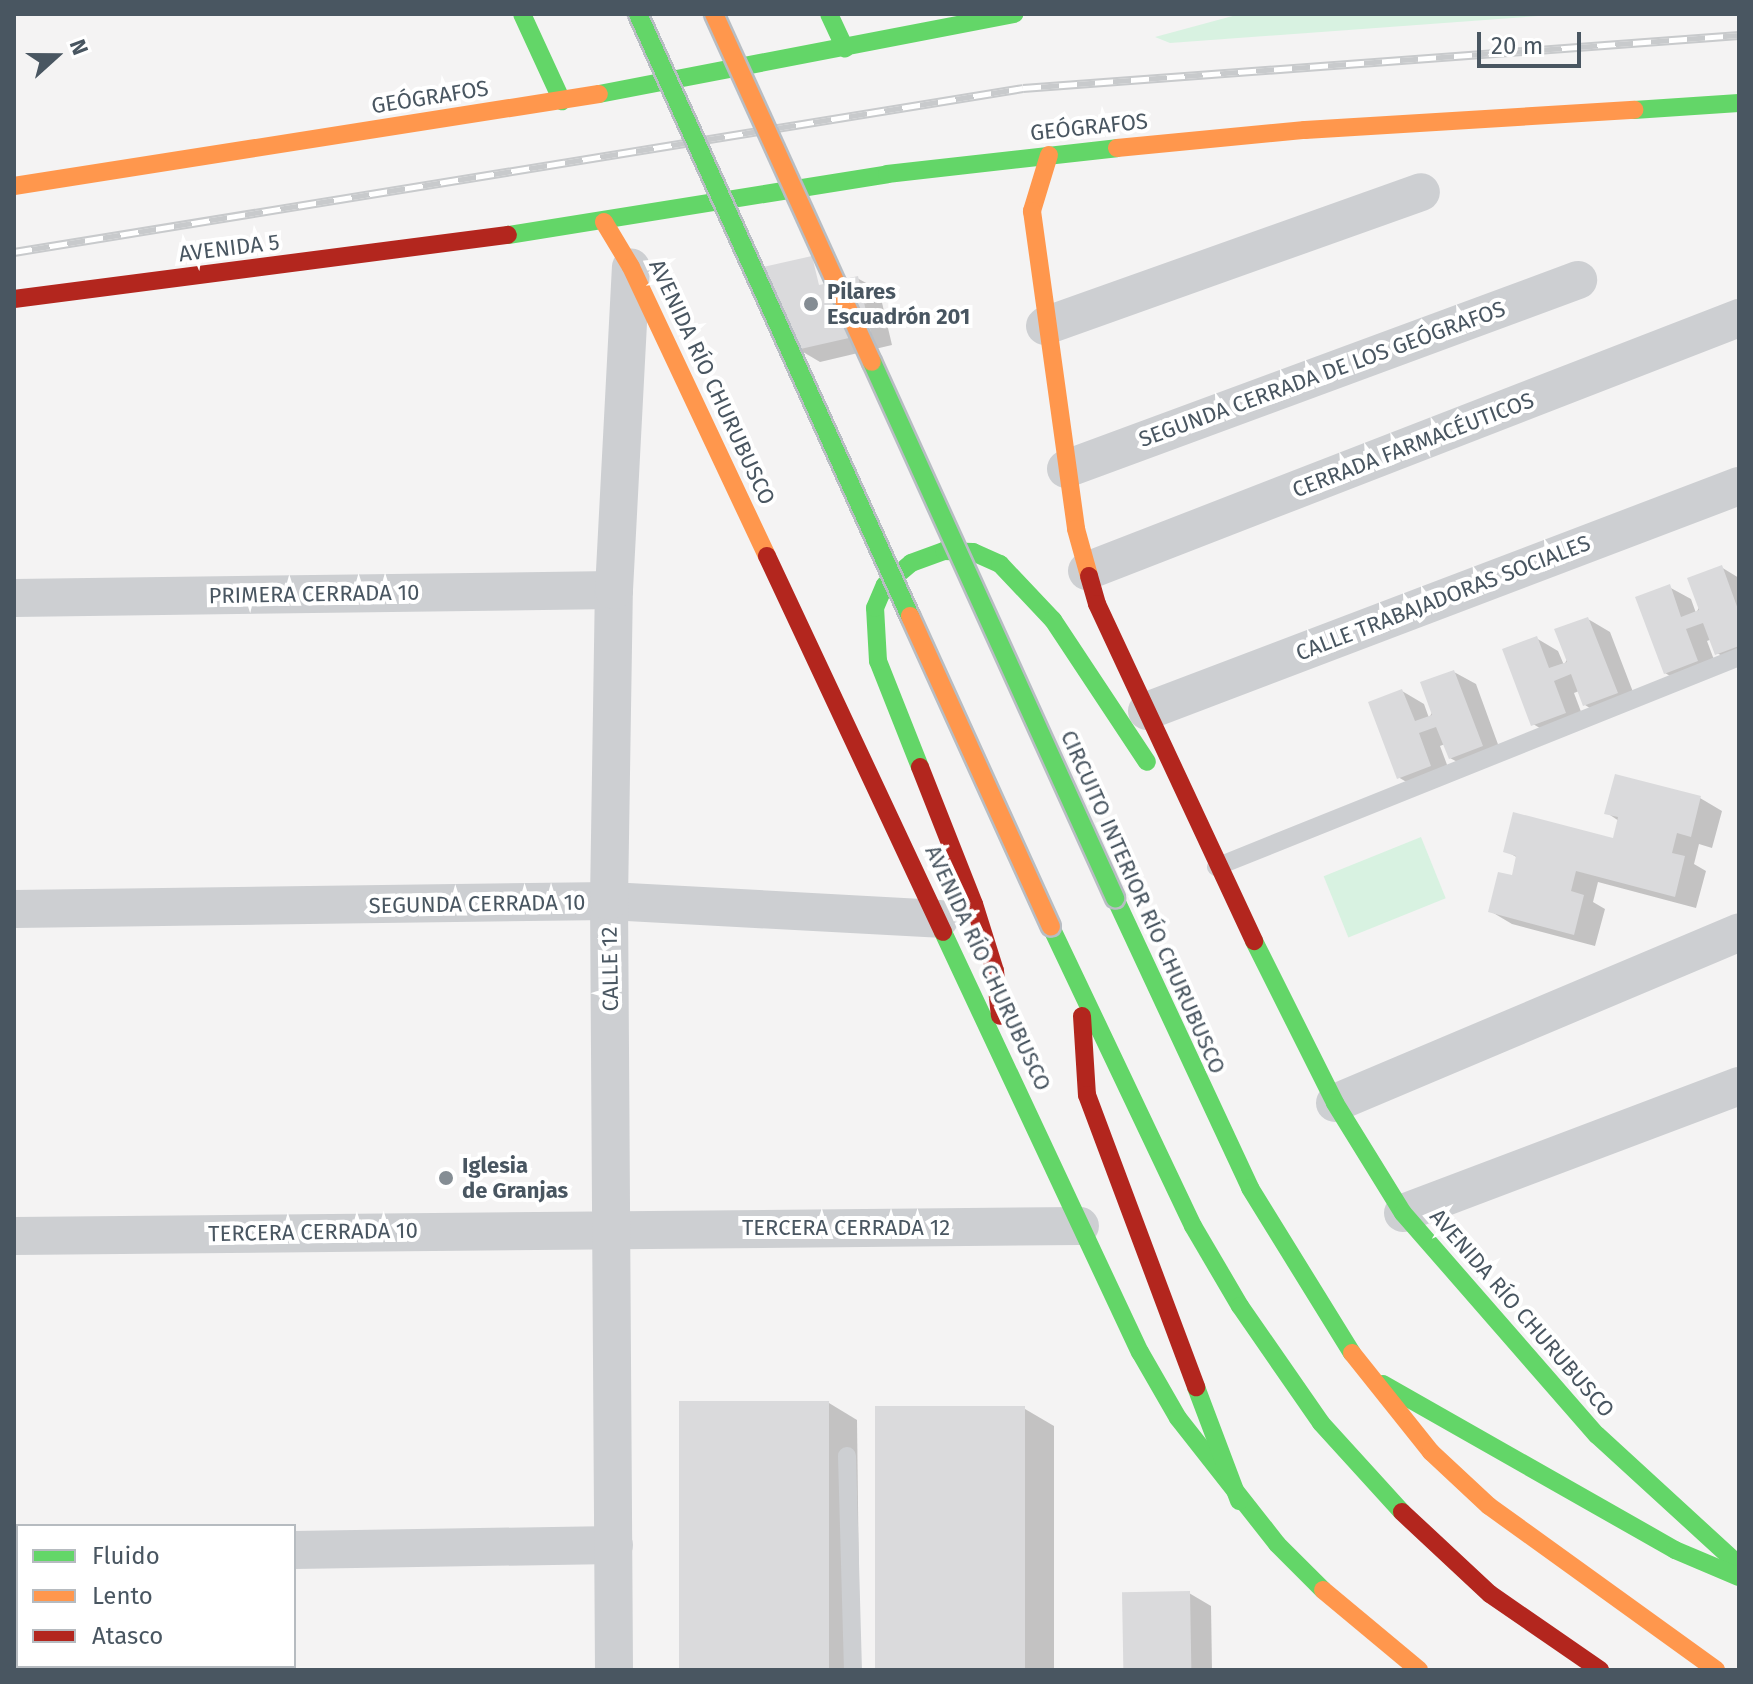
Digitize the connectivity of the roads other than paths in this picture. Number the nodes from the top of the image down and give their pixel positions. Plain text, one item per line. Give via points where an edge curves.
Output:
1 (522, 14) edge
2 (638, 14) edge
3 (714, 14) edge
4 (829, 14) edge
5 (1014, 14) edge
6 (960, 21) edge
7 (845, 48) junction
8 (562, 101) junction
9 (1739, 103) edge
10 (1049, 155) junction
11 (14, 186) edge
12 (1421, 192) dead end
13 (604, 222) junction
14 (449, 244) joint
15 (631, 267) junction
16 (1578, 280) dead end
17 (14, 299) edge
18 (1739, 318) edge
19 (1045, 326) junction
20 (1066, 469) junction
21 (1739, 486) edge
22 (1087, 571) junction
23 (614, 590) junction
24 (14, 598) edge
25 (1739, 657) edge
26 (1147, 711) junction
27 (1216, 867) junction
28 (609, 901) junction
29 (14, 909) edge
30 (940, 919) junction
31 (1739, 932) edge
32 (1081, 993) junction
33 (1000, 1049) junction
34 (1739, 1086) edge
35 (1335, 1103) junction
36 (1403, 1213) junction
37 (1080, 1226) junction
38 (613, 1229) junction
39 (14, 1236) edge
40 (1369, 1377) junction
41 (847, 1456) dead end
42 (1239, 1501) junction
43 (614, 1545) junction
44 (296, 1550) edge
45 (1739, 1565) edge
46 (1739, 1577) edge
47 (614, 1670) edge
48 (853, 1670) edge
49 (1419, 1670) edge
50 (1600, 1670) edge
51 (1716, 1670) edge

1 - 8 main road
2 - 32 main road, bridge
3 - 40 main road, CIRCUITO INTERIOR RÍO CHURUBUSCO, bridge via 1250,1188 1320,1308
4 - 7 main road
5 - 6 main road, GEÓGRAFOS
6 - 7 main road, GEÓGRAFOS
7 - 8 main road, GEÓGRAFOS
8 - 11 main road, GEÓGRAFOS
9 - 10 main road, GEÓGRAFOS via 1305,130
10 - 13 main road, GEÓGRAFOS via 887,174
10 - 19 main road, AVENIDA RÍO CHURUBUSCO via 1032,211
12 - 19 street
13 - 14 main road, GEÓGRAFOS
13 - 15 main road, AVENIDA RÍO CHURUBUSCO
14 - 17 main road, AVENIDA 5
15 - 23 street, CALLE 12
15 - 30 main road, AVENIDA RÍO CHURUBUSCO
16 - 20 street, SEGUNDA CERRADA DE LOS GEÓGRAFOS
18 - 22 street, CERRADA FARMACÉUTICOS
19 - 20 main road, AVENIDA RÍO CHURUBUSCO
20 - 22 main road, AVENIDA RÍO CHURUBUSCO
21 - 26 street, CALLE TRABAJADORAS SOCIALES
22 - 26 main road, AVENIDA RÍO CHURUBUSCO
23 - 24 street, PRIMERA CERRADA 10
23 - 28 street, CALLE 12
25 - 27 lane
26 - 27 main road, AVENIDA RÍO CHURUBUSCO
27 - 33 main road via 1053,620 1019,578 991,558 952,551 923,557 891,576 875,608 878,661 984,933 998,986
27 - 35 main road, AVENIDA RÍO CHURUBUSCO
28 - 29 street, SEGUNDA CERRADA 10
28 - 30 street, SEGUNDA CERRADA 10
28 - 38 street, CALLE 12
30 - 33 main road, AVENIDA RÍO CHURUBUSCO
31 - 35 street
32 - 42 main road via 1087,1095
32 - 50 main road via 1193,1226 1240,1306 1321,1423 1431,1544 1490,1594
33 - 37 main road, AVENIDA RÍO CHURUBUSCO
34 - 36 street
35 - 36 main road, AVENIDA RÍO CHURUBUSCO
36 - 45 main road, AVENIDA RÍO CHURUBUSCO via 1597,1435
37 - 38 street, TERCERA CERRADA 12
37 - 42 main road, AVENIDA RÍO CHURUBUSCO via 1178,1418
38 - 39 street, TERCERA CERRADA 10
38 - 43 street, CALLE 12
40 - 46 main road via 1675,1550
40 - 51 main road, CIRCUITO INTERIOR RÍO CHURUBUSCO via 1431,1452 1489,1506
41 - 48 lane
42 - 49 main road, AVENIDA RÍO CHURUBUSCO via 1330,1597
43 - 44 street
43 - 47 street, CALLE 12

